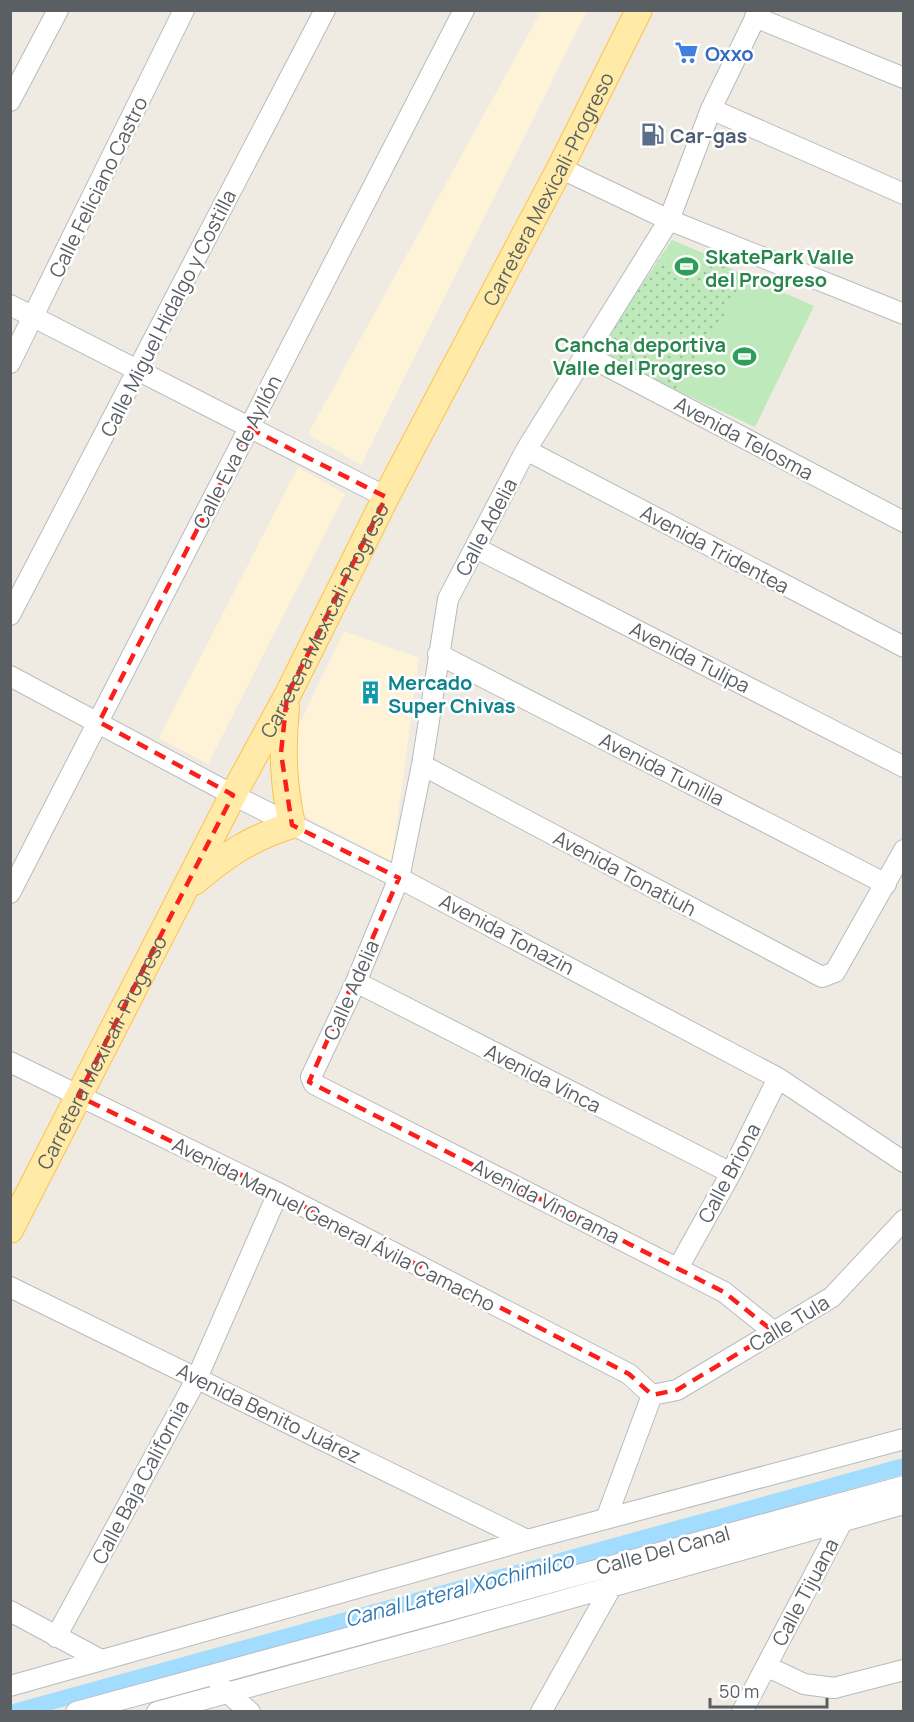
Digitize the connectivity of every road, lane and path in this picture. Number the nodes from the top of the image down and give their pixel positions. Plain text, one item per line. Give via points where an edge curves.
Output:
1 (58, 10) edge
2 (184, 10) edge
3 (325, 10) edge
4 (464, 10) edge
5 (639, 10) edge
6 (757, 14) edge
7 (903, 78) edge
8 (10, 101) edge
9 (711, 109) junction
10 (560, 168) junction
11 (903, 194) edge
12 (669, 220) junction
13 (10, 305) edge
14 (903, 314) edge
15 (34, 317) junction
16 (584, 354) junction
17 (10, 363) edge
18 (138, 370) junction
19 (249, 428) junction
20 (526, 450) junction
21 (386, 498) junction
22 (903, 522) edge
23 (476, 548) junction
24 (10, 615) edge
25 (903, 647) edge
26 (438, 654) junction
27 (10, 676) edge
28 (287, 696) junction
29 (99, 722) junction
30 (422, 765) junction
31 (903, 767) edge
32 (233, 795) junction
33 (292, 825) junction
34 (903, 850) edge
35 (399, 878) junction
36 (886, 884) junction
37 (187, 888) junction
38 (10, 894) edge
39 (356, 982) junction
40 (10, 1062) edge
41 (778, 1078) junction
42 (312, 1081) joint
43 (78, 1096) junction
44 (903, 1162) edge
45 (731, 1173) junction
46 (278, 1193) junction
47 (903, 1220) edge
48 (10, 1230) edge
49 (678, 1268) junction
50 (10, 1287) edge
51 (774, 1332) junction
52 (197, 1378) junction
53 (652, 1395) junction
54 (903, 1439) edge
55 (903, 1486) edge
56 (903, 1504) edge
57 (843, 1512) junction
58 (606, 1519) junction
59 (527, 1540) junction
60 (617, 1562) junction
61 (613, 1584) junction
62 (10, 1611) edge
63 (56, 1637) junction
64 (101, 1660) junction
65 (766, 1666) junction
66 (903, 1670) edge
67 (209, 1676) junction
68 (10, 1686) edge
69 (227, 1691) junction
70 (75, 1712) edge
71 (157, 1712) edge
72 (250, 1712) edge
73 (541, 1712) edge
74 (742, 1712) edge

1 - 8 street
2 - 15 street, Calle Feliciano Castro
3 - 18 street, Calle Miguel Hidalgo y Costilla
4 - 19 street, Calle Eva de Ayllón
5 - 10 main road, Carretera Mexicali-Progreso
6 - 7 street
6 - 9 street, Calle Adelia
9 - 11 street
9 - 12 street, Calle Adelia
10 - 12 street
10 - 21 main road, Carretera Mexicali-Progreso
12 - 14 street
12 - 16 street, Calle Adelia
13 - 15 street
15 - 17 street, Calle Feliciano Castro
15 - 18 street
16 - 20 street, Calle Adelia
16 - 22 street, Avenida Telosma
18 - 19 street
18 - 24 street, Calle Miguel Hidalgo y Costilla
19 - 21 street
19 - 29 street, Calle Eva de Ayllón
20 - 23 street, Calle Adelia
20 - 25 street, Avenida Tridentea
21 - 28 main road, Carretera Mexicali-Progreso
23 - 26 street, Calle Adelia via 448,599
23 - 31 street, Avenida Tulipa
26 - 30 street, Calle Adelia
26 - 36 street, Avenida Tunilla
27 - 29 street, Avenida Tonazin
28 - 32 main road, Carretera Mexicali-Progreso
28 - 33 main road via 281,753
29 - 32 street, Avenida Tonazin
29 - 38 street, Calle Eva de Ayllón
30 - 35 street, Calle Adelia
30 - 36 street, Avenida Tonatiuh via 822,977 835,972
32 - 33 street, Avenida Tonazin
32 - 37 main road, Carretera Mexicali-Progreso
33 - 35 street, Avenida Tonazin
33 - 37 main road via 257,837
34 - 36 street
35 - 39 street, Calle Adelia
35 - 41 street, Avenida Tonazin
37 - 43 main road, Carretera Mexicali-Progreso
39 - 42 street, Calle Adelia
39 - 45 street, Avenida Vinca
40 - 43 street, Avenida Manuel General Ávila Camacho
41 - 44 street, Avenida Tonazin
41 - 45 street, Calle Briona
42 - 49 street, Avenida Vinorama
43 - 46 street, Avenida Manuel General Ávila Camacho
43 - 48 main road, Carretera Mexicali-Progreso
45 - 49 street, Calle Briona
46 - 52 street, Calle Baja California
46 - 53 street, Avenida Manuel General Ávila Camacho via 629,1374
47 - 51 street, Calle Tula via 832,1298
49 - 51 street, Avenida Vinorama via 724,1292
50 - 52 street, Avenida Benito Juárez
51 - 53 street, Calle Tula via 677,1390
52 - 59 street, Avenida Benito Juárez
52 - 63 street, Calle Baja California
53 - 58 street
54 - 58 street
55 - 57 street, Calle Del Canal
56 - 57 street
57 - 60 street, Calle Del Canal
57 - 61 street
57 - 65 street, Calle Tijuana
58 - 59 street
59 - 64 street
60 - 61 street
60 - 67 street, Calle Del Canal
61 - 69 street
61 - 73 street
62 - 63 street
63 - 64 street
64 - 68 street
65 - 66 street via 804,1684 834,1688
65 - 74 street, Calle Tijuana
67 - 69 street
67 - 70 street, Calle Del Canal
69 - 71 street
69 - 72 street

